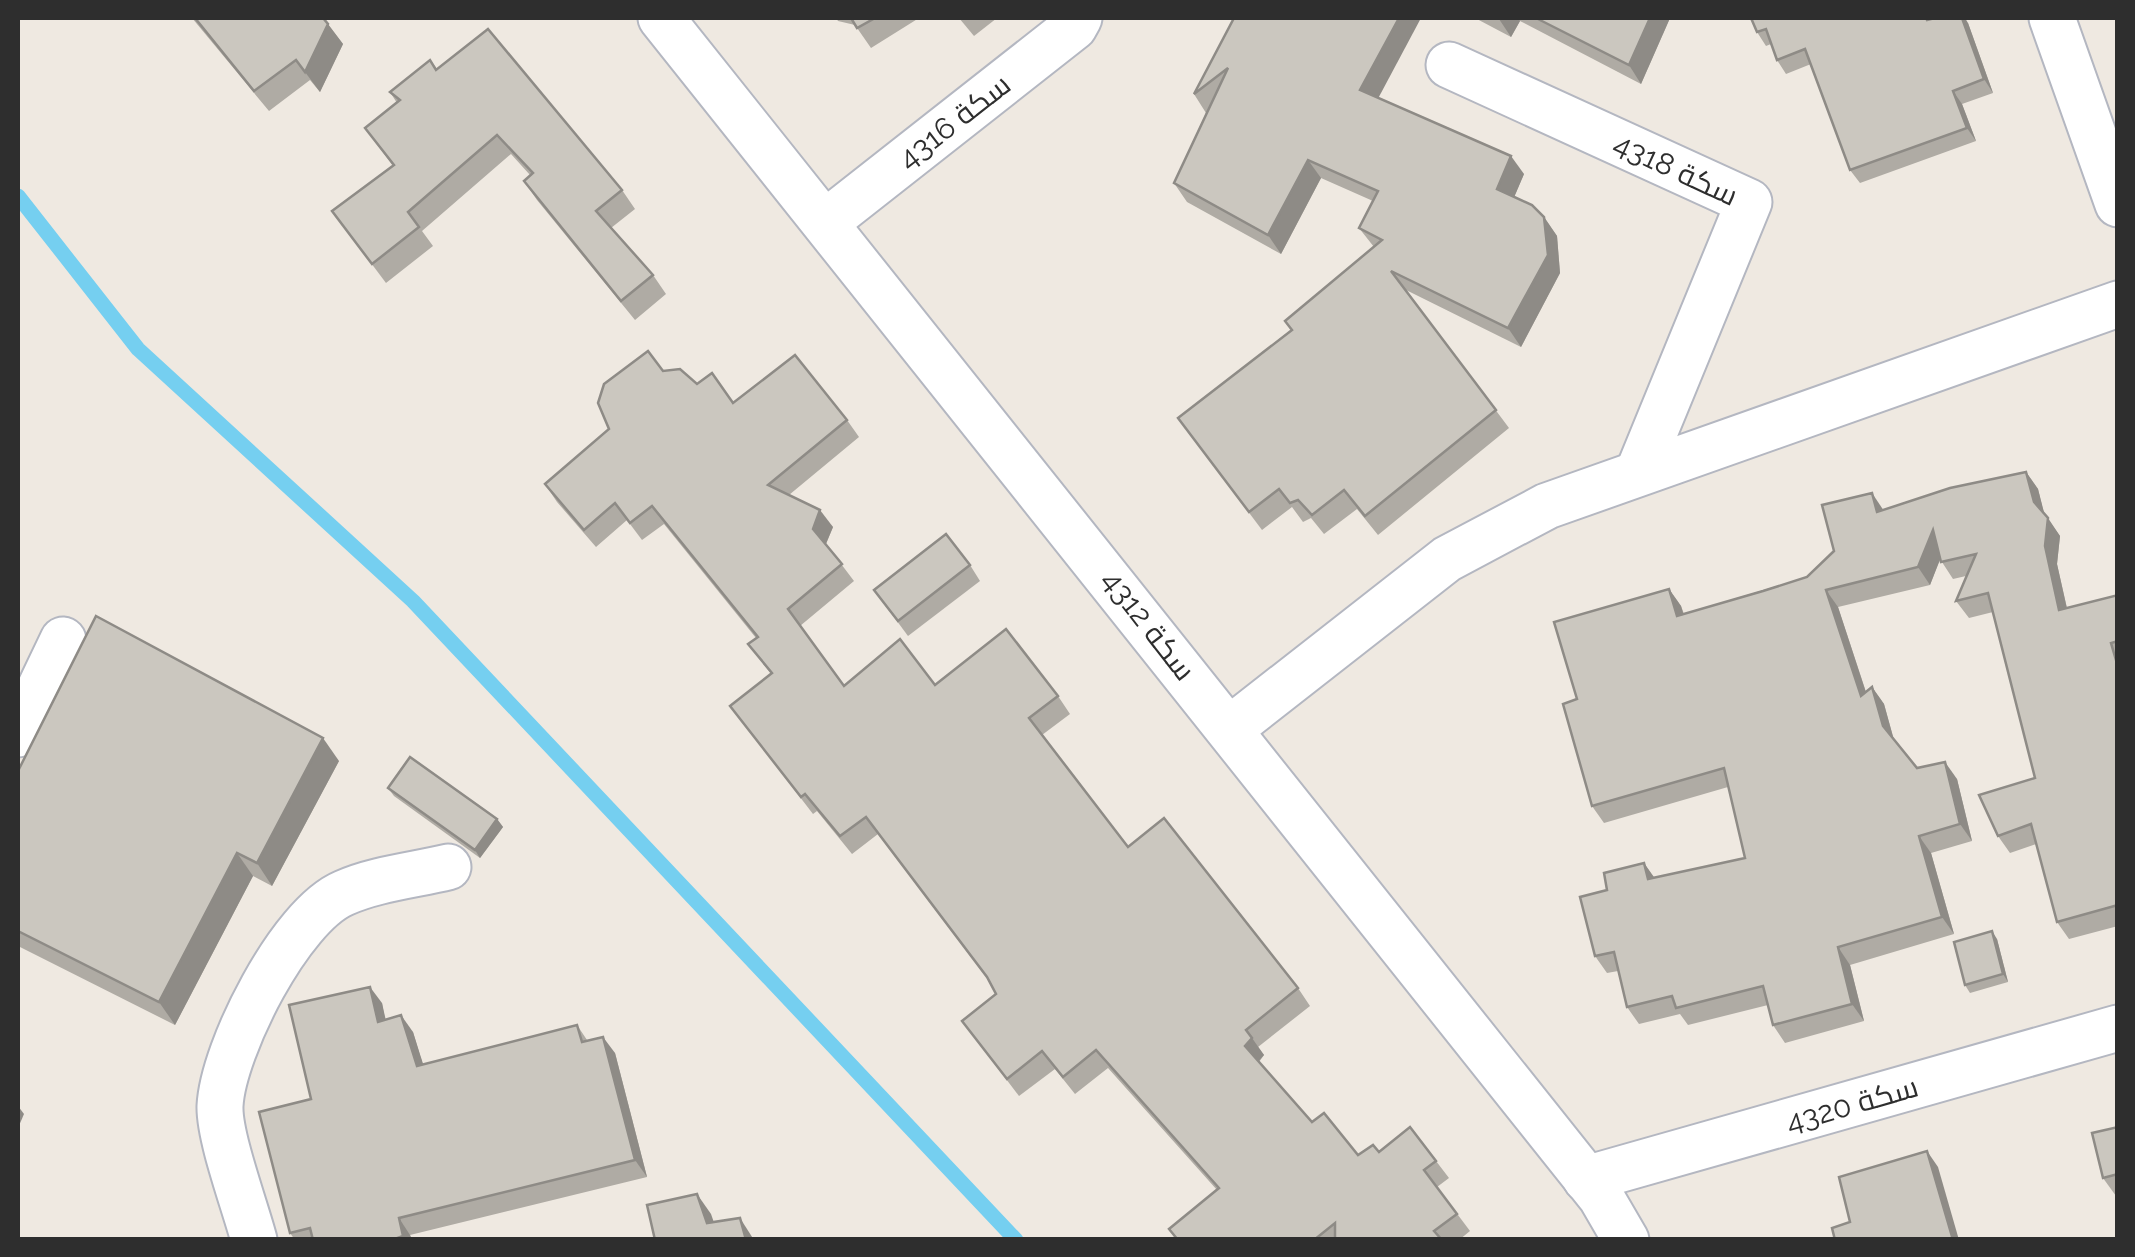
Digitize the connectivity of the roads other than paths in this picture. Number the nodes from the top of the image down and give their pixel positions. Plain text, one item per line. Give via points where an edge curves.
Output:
1 (662, 18) edge
2 (1078, 18) edge
3 (2052, 18) edge
4 (1449, 64) dead end
5 (2118, 204) edge
6 (826, 222) junction
7 (2118, 304) edge
8 (1638, 470) junction
9 (63, 640) dead end
10 (1230, 728) junction
11 (18, 734) edge
12 (448, 866) dead end
13 (2118, 1028) edge
14 (1586, 1179) junction
15 (254, 1240) edge
16 (1626, 1240) edge

1 - 6 street, سكة 4312
2 - 6 street, سكة 4316
3 - 5 street
4 - 8 street, سكة 4318 via 1750,202
6 - 10 street, سكة 4312
7 - 8 street
8 - 10 street via 1546,506 1447,559
9 - 11 street
10 - 14 street, سكة 4312
12 - 15 street via 343,893 321,909 293,940 241,1031 220,1110
13 - 14 street, سكة 4320
14 - 16 street, سكة 4312

